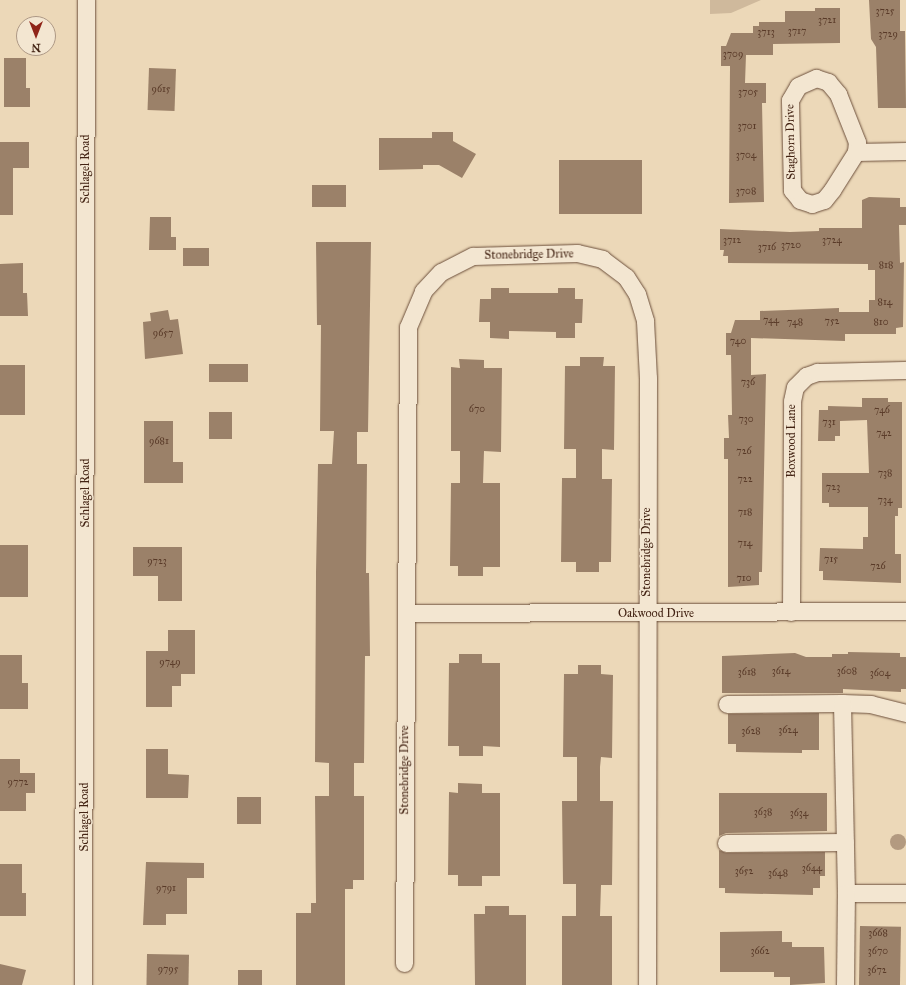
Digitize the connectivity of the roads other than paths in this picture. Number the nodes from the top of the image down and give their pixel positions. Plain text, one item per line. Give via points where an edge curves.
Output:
1 (86, 0) edge
2 (906, 151) edge
3 (856, 152) junction
4 (906, 370) edge
5 (906, 611) edge
6 (791, 612) junction
7 (406, 613) junction
8 (647, 614) junction
9 (842, 703) junction
10 (727, 704) dead end
11 (906, 713) edge
12 (845, 842) junction
13 (726, 843) dead end
14 (846, 893) junction
15 (906, 893) edge
16 (404, 963) dead end
17 (83, 985) edge
18 (647, 985) edge
19 (846, 985) edge

1 - 17 street, Schlagel Road
2 - 3 street
3 - 3 street, Staghorn Drive via 824,200 812,204 795,196 791,169 790,100 798,86 816,78 833,86 856,133
4 - 6 street, Boxwood Lane via 818,372 806,376 795,387 792,401
5 - 6 street, Oakwood Drive
6 - 8 street, Oakwood Drive
7 - 8 street, Oakwood Drive
7 - 8 street, Stonebridge Drive via 408,327 423,291 441,272 473,256 577,253 602,259 626,277 637,294 645,321 648,378
7 - 16 street, Stonebridge Drive
8 - 18 street, Stonebridge Drive
9 - 10 street
9 - 11 street via 871,704
9 - 12 street
12 - 13 street
12 - 14 street
14 - 15 street
14 - 19 street

